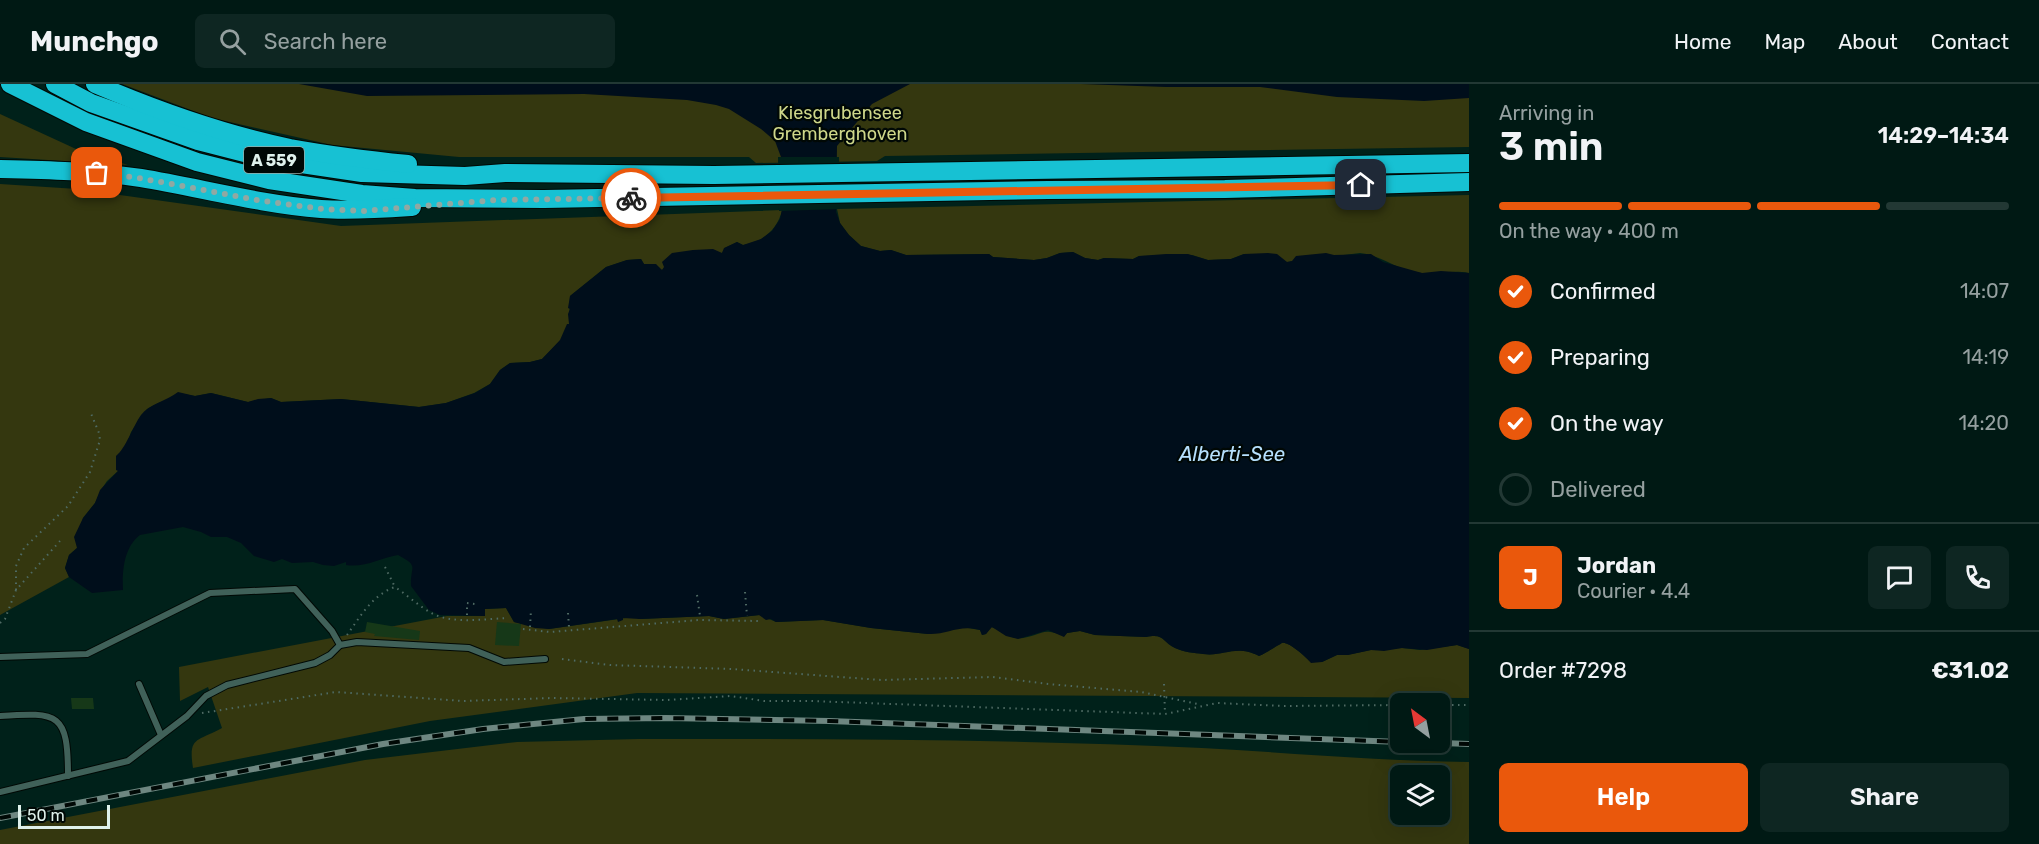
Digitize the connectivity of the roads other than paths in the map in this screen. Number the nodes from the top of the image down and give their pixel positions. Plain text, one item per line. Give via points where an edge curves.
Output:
1 (10, 84) edge
2 (55, 84) edge
3 (95, 84) edge
4 (1469, 163) edge
5 (0, 169) edge
6 (505, 173) junction
7 (1469, 182) edge
8 (497, 200) junction
9 (340, 645) junction
10 (0, 657) edge
11 (544, 659) dead end
12 (139, 684) dead end
13 (0, 716) edge
14 (161, 735) junction
15 (68, 776) junction
16 (0, 792) edge

1 - 8 highway, A 559 via 86,122 138,142 269,180 362,194
2 - 6 highway, A 559 via 91,103 143,122 268,159 362,173
3 - 6 highway via 204,125 289,147
4 - 6 highway, A 559 via 756,174
5 - 8 highway via 121,176 322,209 363,211
7 - 8 highway, A 559
9 - 10 lane via 295,589 210,593 87,654
9 - 11 lane via 357,642 469,648 504,662
9 - 14 lane via 315,663 227,685 206,696 188,716
12 - 14 lane
13 - 15 lane via 43,714 54,718 68,743
14 - 15 lane via 128,761
15 - 16 lane

